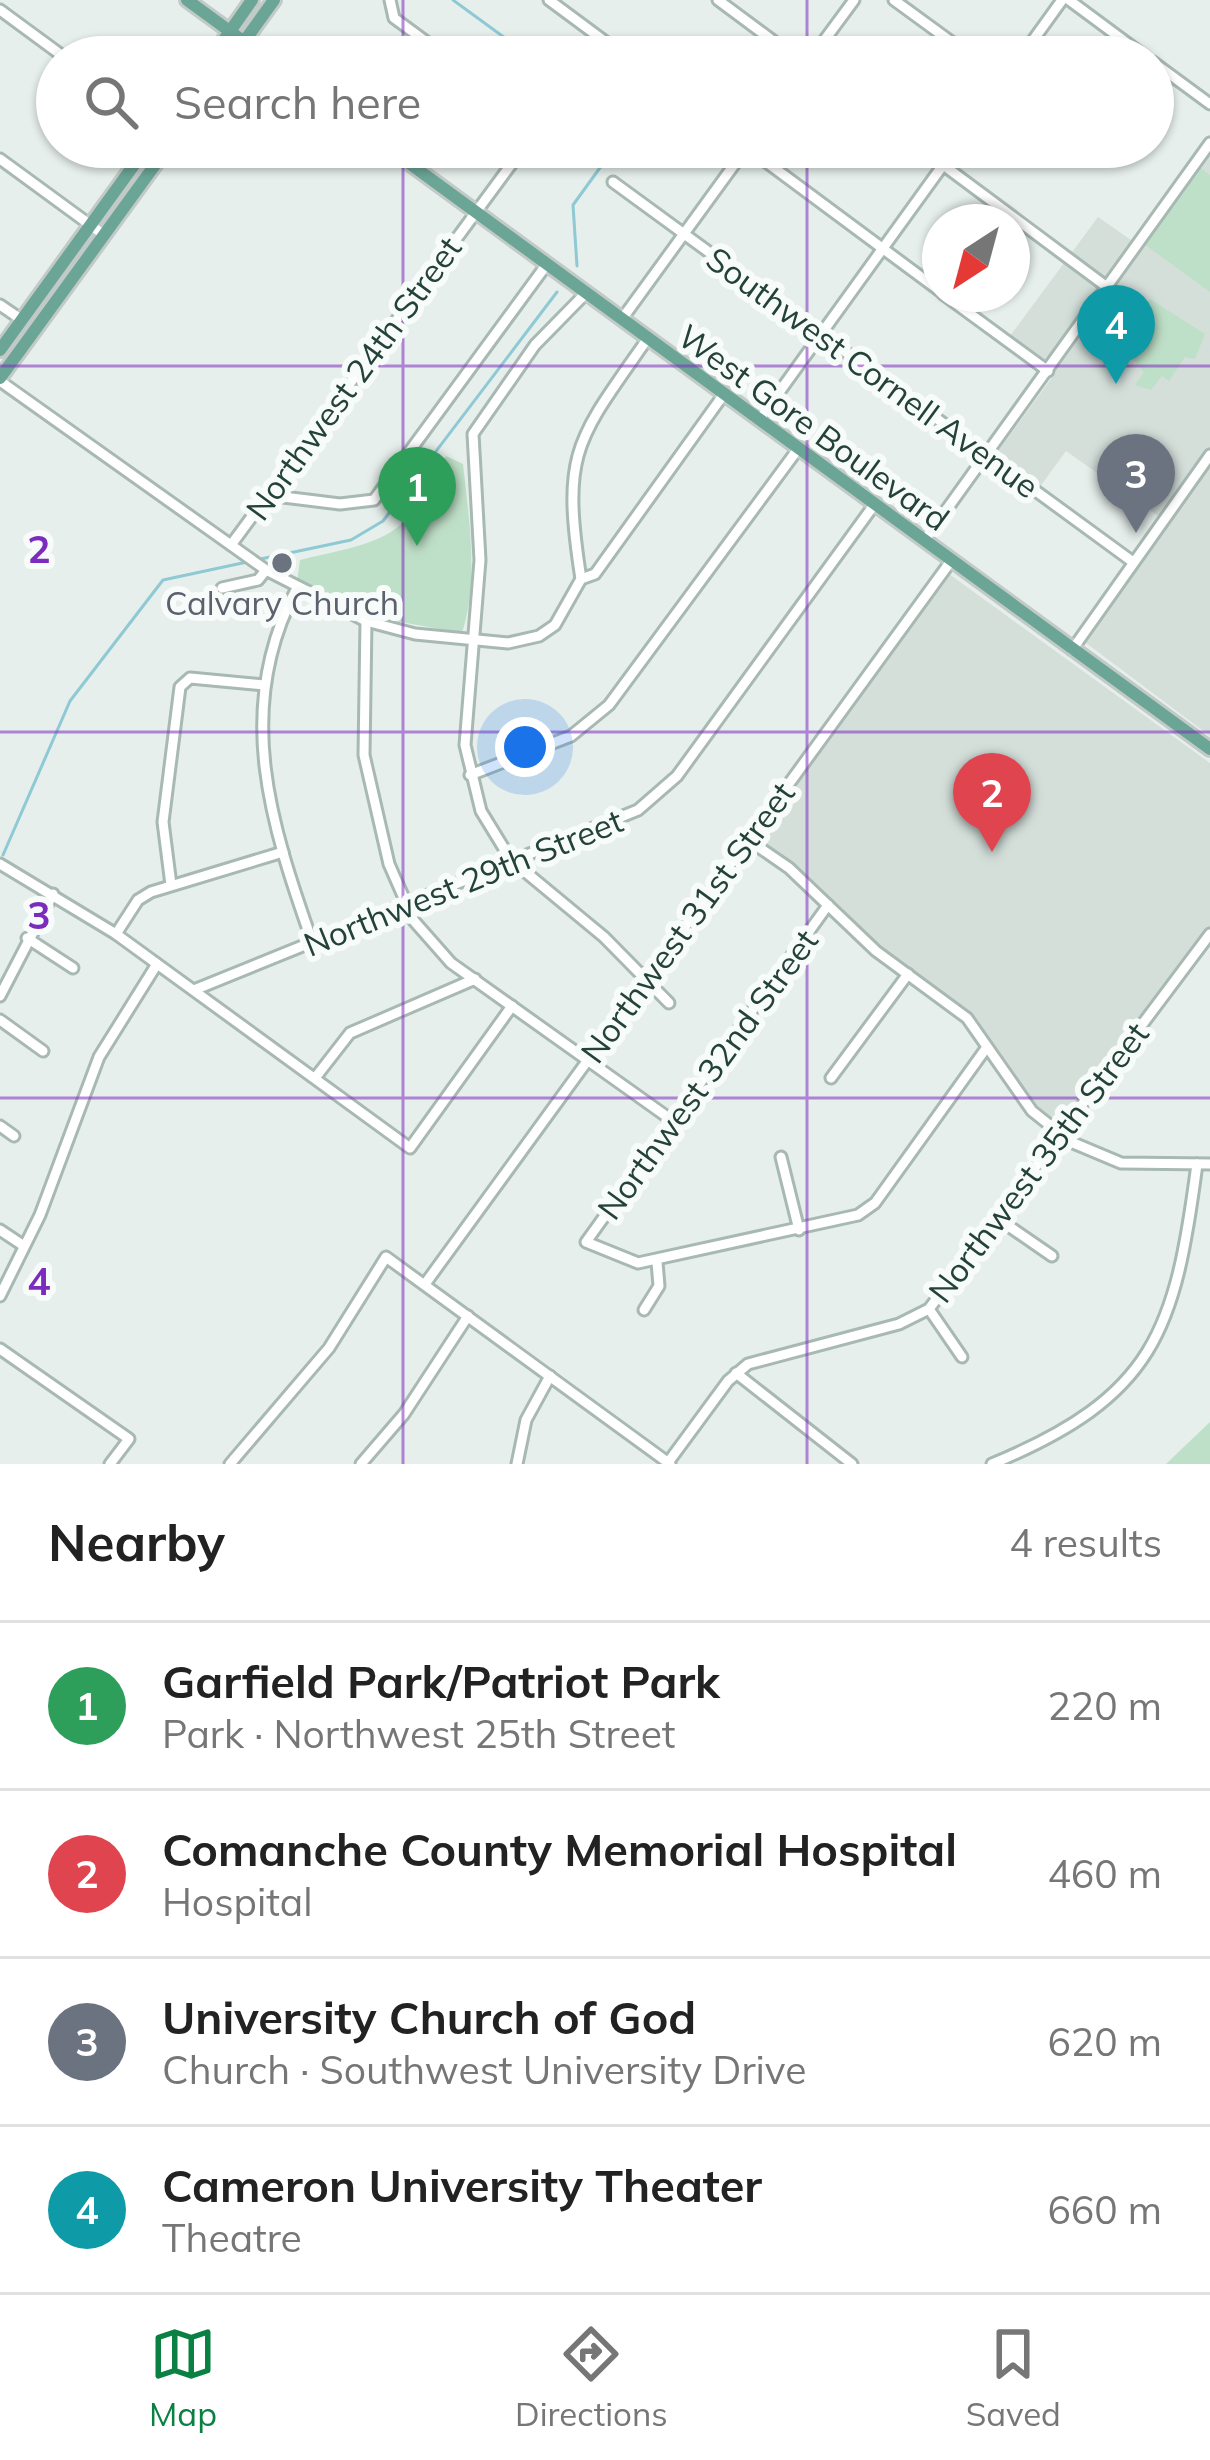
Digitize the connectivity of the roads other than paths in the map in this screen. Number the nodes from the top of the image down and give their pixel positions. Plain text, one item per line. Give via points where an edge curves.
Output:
1 (188, 0) edge
2 (252, 0) edge
3 (274, 0) edge
4 (390, 0) edge
5 (549, 0) edge
6 (571, 0) edge
7 (718, 0) edge
8 (854, 0) edge
9 (894, 0) edge
10 (1065, 0) edge
11 (0, 10) edge
12 (563, 10) junction
13 (230, 31) junction
14 (36, 36) edge
15 (227, 36) edge
16 (236, 36) edge
17 (248, 36) edge
18 (418, 36) edge
19 (598, 36) edge
20 (767, 36) edge
21 (827, 36) edge
22 (943, 36) edge
23 (1037, 36) edge
24 (1115, 36) edge
25 (1174, 78) edge
26 (1210, 104) edge
27 (1210, 142) edge
28 (0, 159) edge
29 (133, 168) edge
30 (153, 168) edge
31 (416, 168) edge
32 (508, 168) edge
33 (732, 168) edge
34 (775, 168) edge
35 (941, 168) edge
36 (947, 168) edge
37 (613, 182) dead end
38 (475, 211) junction
39 (91, 226) junction
40 (684, 234) junction
41 (104, 235) junction
42 (882, 249) junction
43 (547, 264) junction
44 (922, 278) edge
45 (1107, 287) junction
46 (586, 293) junction
47 (0, 304) edge
48 (968, 312) edge
49 (622, 319) junction
50 (22, 320) junction
51 (821, 334) junction
52 (648, 338) junction
53 (0, 350) edge
54 (1048, 370) junction
55 (0, 379) edge
56 (724, 394) junction
57 (759, 420) junction
58 (798, 448) junction
59 (986, 455) junction
60 (1210, 455) edge
61 (267, 496) junction
62 (874, 505) junction
63 (924, 541) junction
64 (231, 544) junction
65 (951, 561) junction
66 (1133, 562) junction
67 (264, 568) junction
68 (581, 579) junction
69 (222, 588) dead end
70 (296, 590) junction
71 (366, 621) junction
72 (472, 641) junction
73 (1072, 650) junction
74 (264, 685) junction
75 (1210, 749) edge
76 (470, 775) junction
77 (747, 839) junction
78 (283, 852) junction
79 (511, 860) junction
80 (0, 864) edge
81 (170, 885) junction
82 (53, 894) junction
83 (828, 905) junction
84 (406, 908) junction
85 (116, 934) junction
86 (1210, 934) edge
87 (28, 938) junction
88 (313, 944) junction
89 (158, 964) junction
90 (73, 968) dead end
91 (908, 974) junction
92 (475, 979) junction
93 (647, 981) junction
94 (194, 991) junction
95 (0, 996) edge
96 (669, 1003) dead end
97 (512, 1006) junction
98 (0, 1020) edge
99 (988, 1047) junction
100 (43, 1052) dead end
101 (587, 1060) junction
102 (315, 1078) junction
103 (831, 1078) dead end
104 (673, 1121) junction
105 (0, 1126) edge
106 (1060, 1134) junction
107 (14, 1136) dead end
108 (781, 1157) dead end
109 (1197, 1164) junction
110 (1210, 1164) edge
111 (998, 1218) junction
112 (799, 1229) junction
113 (0, 1231) edge
114 (24, 1246) junction
115 (1052, 1256) dead end
116 (657, 1262) junction
117 (425, 1284) junction
118 (0, 1296) edge
119 (929, 1309) junction
120 (644, 1310) dead end
121 (468, 1316) junction
122 (0, 1349) edge
123 (962, 1357) dead end
124 (736, 1373) junction
125 (550, 1376) junction
126 (110, 1464) edge
127 (230, 1464) edge
128 (362, 1464) edge
129 (517, 1464) edge
130 (668, 1464) edge
131 (852, 1464) edge
132 (992, 1464) edge

1 - 13 main road
2 - 13 main road
3 - 17 main road
4 - 18 street via 394,18
5 - 12 street
6 - 12 street
7 - 20 street
8 - 21 street
9 - 22 street
10 - 23 street
10 - 24 street
11 - 14 street
12 - 19 street
13 - 15 main road
13 - 16 main road
25 - 26 street
27 - 45 street
28 - 39 street
29 - 39 main road
30 - 41 main road
31 - 38 main road, West Gore Boulevard
32 - 38 street, Northwest 24th Street
33 - 40 street
34 - 42 street
35 - 42 street
36 - 45 street
37 - 40 street, Southwest Cornell Avenue
38 - 43 main road, West Gore Boulevard
38 - 61 street, Northwest 24th Street
39 - 41 street
39 - 50 main road
40 - 49 street
40 - 51 street, Southwest Cornell Avenue
41 - 55 main road
42 - 44 street
42 - 51 street
43 - 46 main road, West Gore Boulevard
43 - 61 street via 374,500
45 - 54 street
46 - 49 main road, West Gore Boulevard
46 - 72 street via 535,345 472,434 480,560
47 - 50 street
48 - 54 street
49 - 52 main road, West Gore Boulevard
50 - 53 main road
51 - 57 street
51 - 59 street, Southwest Cornell Avenue
52 - 56 main road, West Gore Boulevard
52 - 68 street via 578,447 571,476
54 - 59 street
55 - 64 street
56 - 57 main road, West Gore Boulevard
56 - 68 street via 595,574
57 - 58 main road, West Gore Boulevard
58 - 62 main road, West Gore Boulevard
58 - 76 street via 610,705 571,736
59 - 63 street
59 - 66 street, Southwest Cornell Avenue
60 - 66 street
61 - 64 street, Northwest 24th Street
62 - 63 main road, West Gore Boulevard
62 - 79 street, Northwest 29th Street via 663,790 638,810
63 - 65 main road, West Gore Boulevard
64 - 67 street
65 - 73 main road, West Gore Boulevard
65 - 77 street, Northwest 31st Street
66 - 73 street
67 - 69 street via 257,580
67 - 70 street
68 - 72 street via 555,625 539,636
70 - 71 street
70 - 74 street via 274,632
71 - 72 street
71 - 84 street via 364,755
72 - 76 street via 464,703
73 - 75 main road, West Gore Boulevard
74 - 78 street via 263,755
74 - 81 street via 190,678 180,687 163,822
76 - 79 street
77 - 83 street
77 - 93 street, Northwest 31st Street
78 - 81 street
78 - 88 street
79 - 84 street, Northwest 29th Street
79 - 93 street
80 - 82 street
81 - 85 street via 138,900
82 - 85 street
82 - 87 street
83 - 91 street
83 - 104 street, Northwest 32nd Street
84 - 88 street, Northwest 29th Street
84 - 92 street via 436,949
85 - 89 street
86 - 106 street, Northwest 35th Street
87 - 90 street
87 - 95 street
88 - 94 street, Northwest 29th Street
89 - 94 street
89 - 114 street via 99,1057
91 - 99 street via 968,1018
91 - 103 street
92 - 97 street
92 - 102 street via 350,1033
93 - 96 street
93 - 101 street, Northwest 31st Street
94 - 102 street
97 - 101 street
97 - 102 street via 410,1148
98 - 100 street
99 - 106 street via 1032,1111
99 - 112 street via 875,1204
101 - 104 street
101 - 117 street, Northwest 31st Street
104 - 116 street, Northwest 32nd Street via 586,1242 624,1262
105 - 107 street
106 - 109 street via 1120,1163
106 - 111 street, Northwest 35th Street
108 - 112 street
109 - 110 street
109 - 132 street via 1188,1234 1147,1358 1084,1422
111 - 115 street
111 - 119 street, Northwest 35th Street
112 - 116 street
113 - 114 street
114 - 118 street
116 - 120 street via 659,1286
117 - 121 street
117 - 127 street via 386,1256 329,1348
119 - 123 street
119 - 124 street, Northwest 35th Street
121 - 125 street
121 - 128 street
122 - 126 street via 129,1439
124 - 130 street
124 - 131 street
125 - 129 street via 526,1420
125 - 130 street

